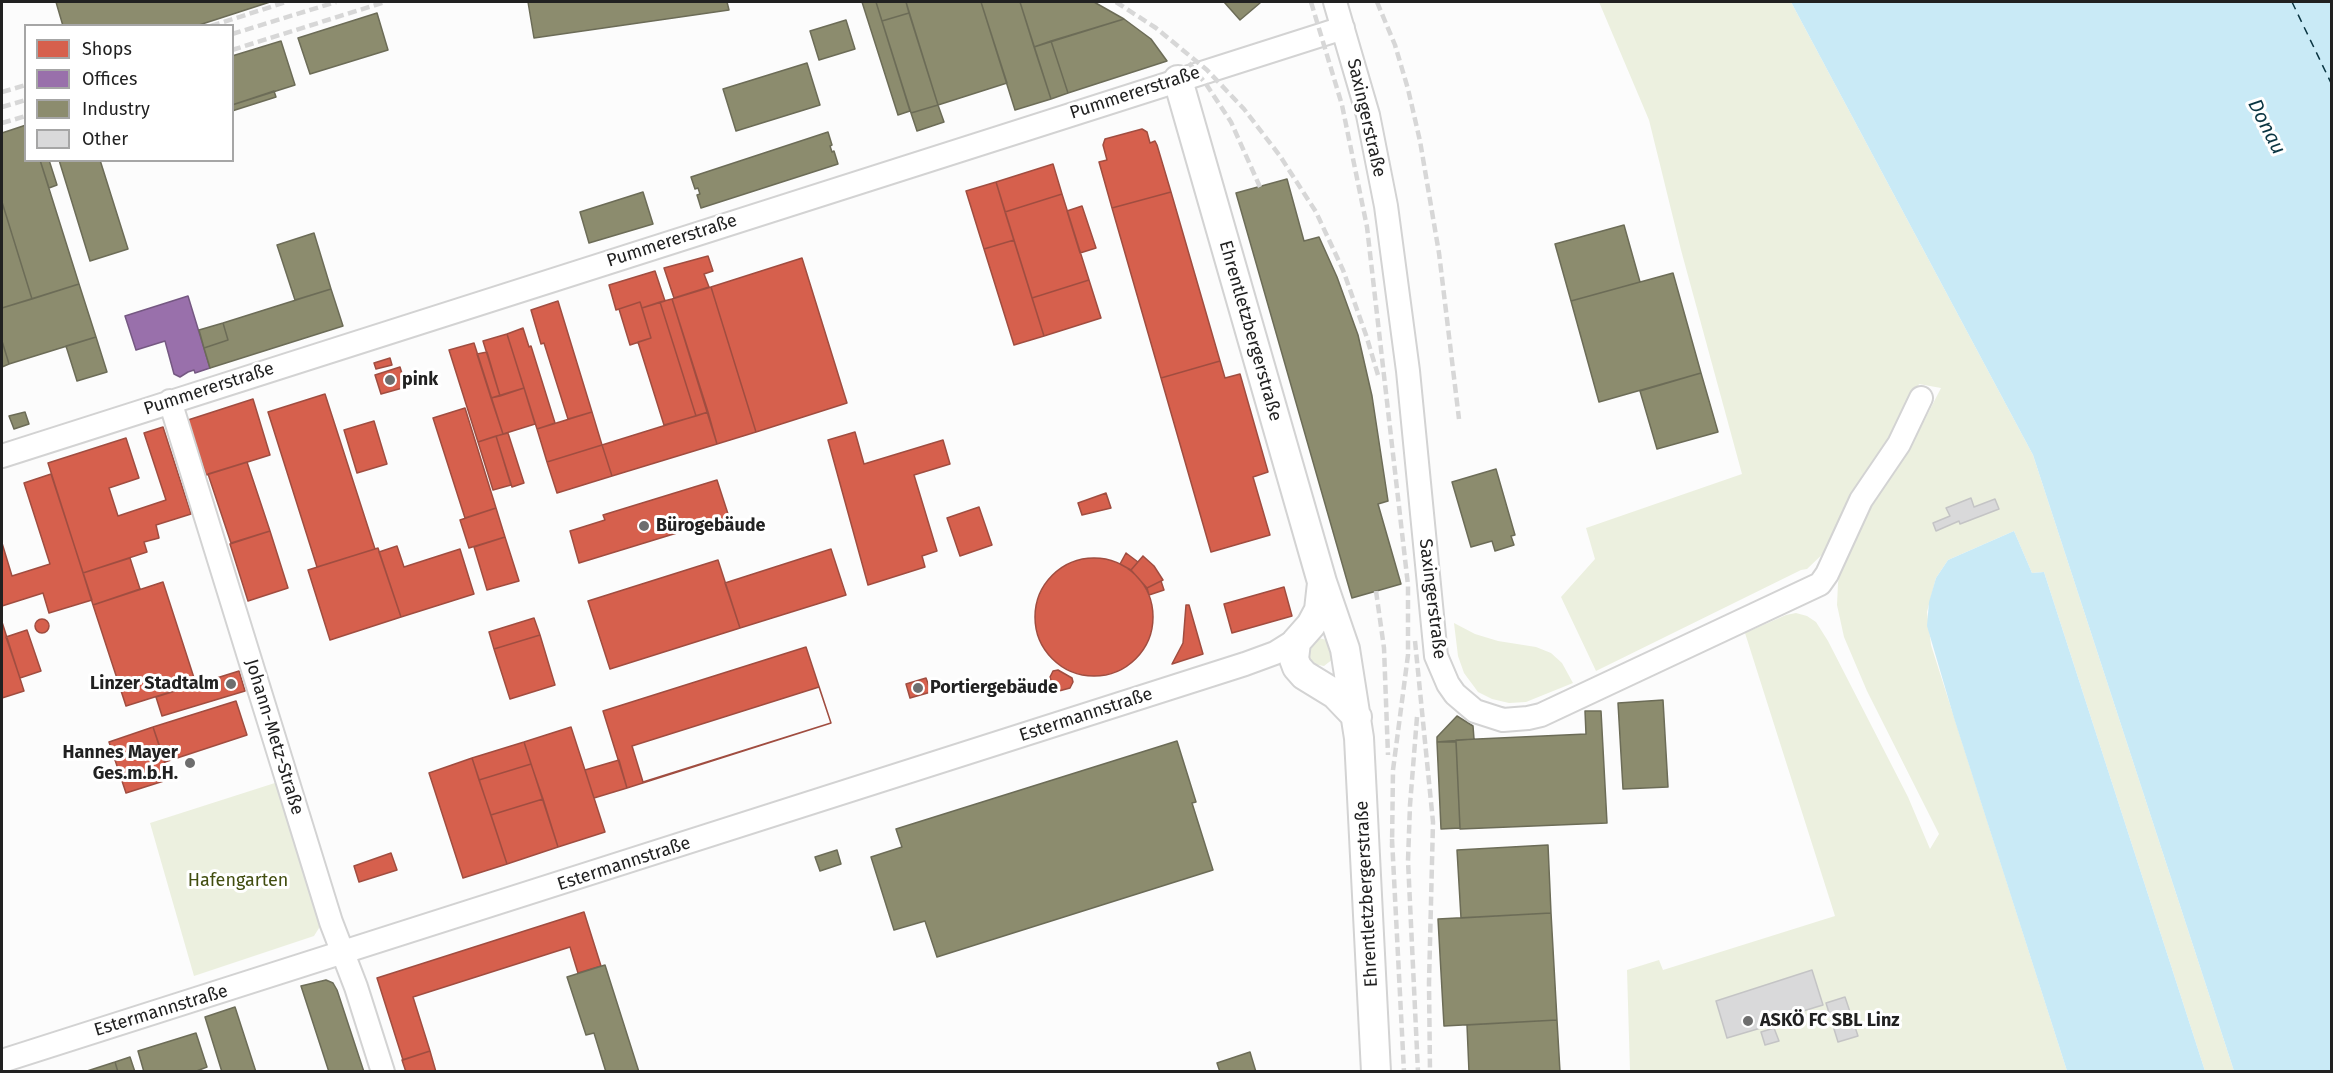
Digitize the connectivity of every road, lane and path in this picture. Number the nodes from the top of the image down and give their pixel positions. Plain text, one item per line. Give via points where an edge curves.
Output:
1 (1335, 2) edge
2 (1343, 28) junction
3 (1178, 80) junction
4 (1921, 398) dead end
5 (170, 401) junction
6 (2, 456) edge
7 (1322, 582) junction
8 (1302, 635) junction
9 (1344, 646) junction
10 (1245, 664) junction
11 (1308, 677) junction
12 (1356, 717) junction
13 (343, 953) junction
14 (2, 1061) edge
15 (383, 1071) edge
16 (1376, 1071) edge

1 - 2 street, Saxingerstraße
2 - 3 street, Pummererstraße
2 - 4 street, Saxingerstraße via 1368,115 1393,249 1436,656 1448,684 1474,711 1503,720 1541,715 1820,584 1861,500 1899,444
3 - 5 street, Pummererstraße
3 - 7 street, Ehrentletzbergerstraße
5 - 6 street, Pummererstraße
5 - 13 street, Johann-Metz-Straße
7 - 8 street, Ehrentletzbergerstraße via 1319,610
7 - 9 street, Ehrentletzbergerstraße
8 - 9 street via 1318,628 1328,630
8 - 10 street, Estermannstraße via 1275,653
8 - 11 street, Ehrentletzbergerstraße via 1294,658
9 - 11 street via 1343,664 1335,675 1321,680
9 - 12 street, Ehrentletzbergerstraße
10 - 11 street, Estermannstraße via 1278,666
10 - 13 street, Estermannstraße
11 - 12 street via 1335,694
12 - 16 street, Ehrentletzbergerstraße
13 - 14 street, Estermannstraße
13 - 15 street, Johann-Metz-Straße

